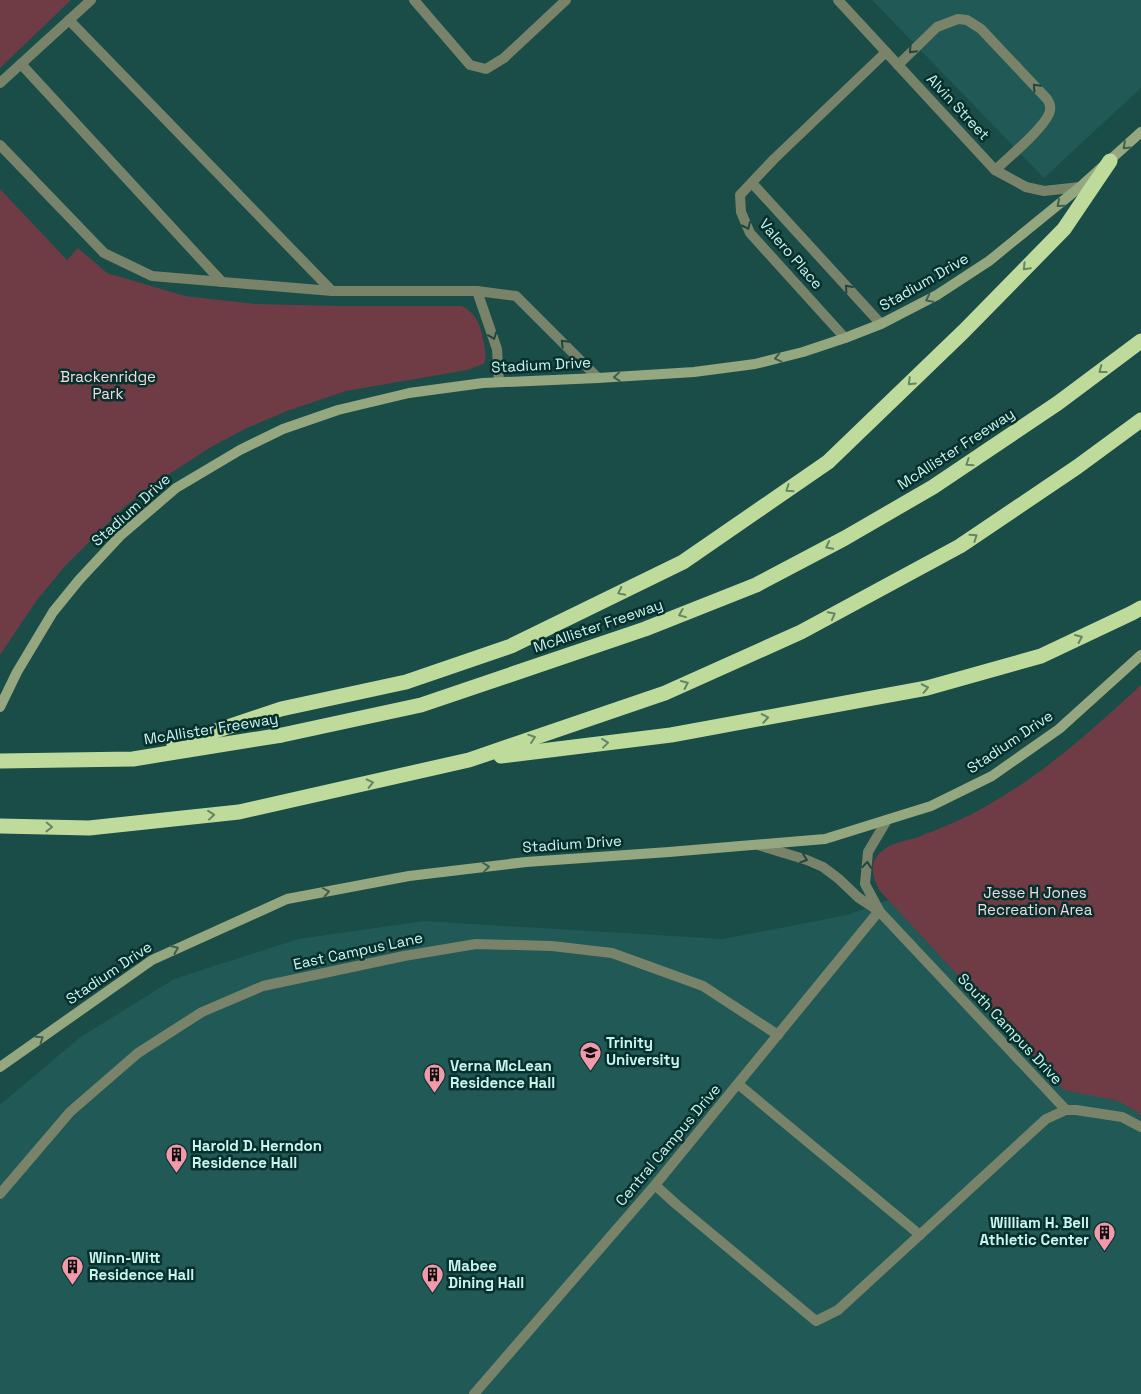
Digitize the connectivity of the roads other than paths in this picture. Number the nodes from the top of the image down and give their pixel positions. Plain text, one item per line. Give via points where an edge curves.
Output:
1 (91, 0) edge
2 (414, 0) edge
3 (566, 0) edge
4 (838, 0) edge
5 (68, 20) junction
6 (886, 52) junction
7 (21, 64) junction
8 (898, 65) junction
9 (0, 83) edge
10 (1141, 132) edge
11 (0, 145) edge
12 (1110, 161) junction
13 (995, 170) junction
14 (752, 182) junction
15 (1080, 187) junction
16 (222, 282) junction
17 (332, 291) junction
18 (477, 291) junction
19 (881, 324) junction
20 (845, 338) junction
21 (1141, 341) edge
22 (598, 378) junction
23 (499, 382) junction
24 (1141, 420) edge
25 (1141, 608) edge
26 (1141, 656) edge
27 (0, 707) edge
28 (133, 759) junction
29 (470, 760) junction
30 (0, 762) edge
31 (887, 820) junction
32 (0, 826) edge
33 (758, 845) junction
34 (879, 911) junction
35 (778, 1035) junction
36 (0, 1067) edge
37 (738, 1084) junction
38 (1066, 1110) junction
39 (1141, 1127) edge
40 (655, 1185) junction
41 (0, 1194) edge
42 (920, 1235) junction
43 (474, 1394) edge

1 - 5 street
2 - 3 street via 470,65 486,70 504,58
4 - 6 street, Alvin Street
5 - 7 street
5 - 17 street
6 - 8 street, Alvin Street
6 - 14 street, Valero Place
7 - 9 street
7 - 16 street
8 - 13 street, Alvin Street
13 -> 8 street via 1040,128 1050,113 1047,99 981,28 967,20 958,19 936,27
10 -> 12 main road, Stadium Drive
11 - 16 street via 104,253 152,276
12 - 15 main road, Stadium Drive
12 -> 28 highway via 1064,229 828,462 683,562 511,646 406,682 281,709
13 - 15 street, Alvin Street via 1026,187 1044,191
19 -> 14 street, Valero Place
14 -> 20 street, Valero Place via 740,195 741,212 750,233
15 -> 19 main road, Stadium Drive via 989,261 937,295
16 - 17 street
17 - 18 street
22 -> 18 street via 516,296
18 -> 23 street via 497,349
19 - 20 main road, Stadium Drive
20 -> 22 main road, Stadium Drive via 755,364 694,372
21 -> 28 highway, McAllister Freeway via 1058,403 933,487 756,586 645,629 421,705 282,735
22 - 23 main road, Stadium Drive
23 - 27 main road, Stadium Drive via 408,393 338,410 284,429 240,450 176,488 120,536 78,580 53,612
29 -> 24 highway via 665,693 801,632 960,546
29 -> 25 highway via 671,735 927,688 1041,656
26 - 31 main road, Stadium Drive via 1059,730 992,776 931,806
28 - 30 highway, McAllister Freeway
32 -> 29 highway via 89,828 239,812
31 - 33 main road, Stadium Drive via 825,839
34 -> 31 street via 865,884 868,852
33 -> 34 street via 823,867
36 -> 33 main road, Stadium Drive via 152,960 287,899 409,876 526,862
34 - 35 street, Central Campus Drive
34 - 38 street, South Campus Drive
35 - 37 street, Central Campus Drive
35 - 41 street, East Campus Lane via 703,986 612,953 552,946 476,944 404,956 263,986 202,1012 138,1053 70,1112
37 - 40 street, Central Campus Drive
37 - 42 street
38 - 39 street via 1122,1116
38 - 42 street via 1046,1119
40 - 42 street via 816,1321 838,1310
40 - 43 street, Central Campus Drive

